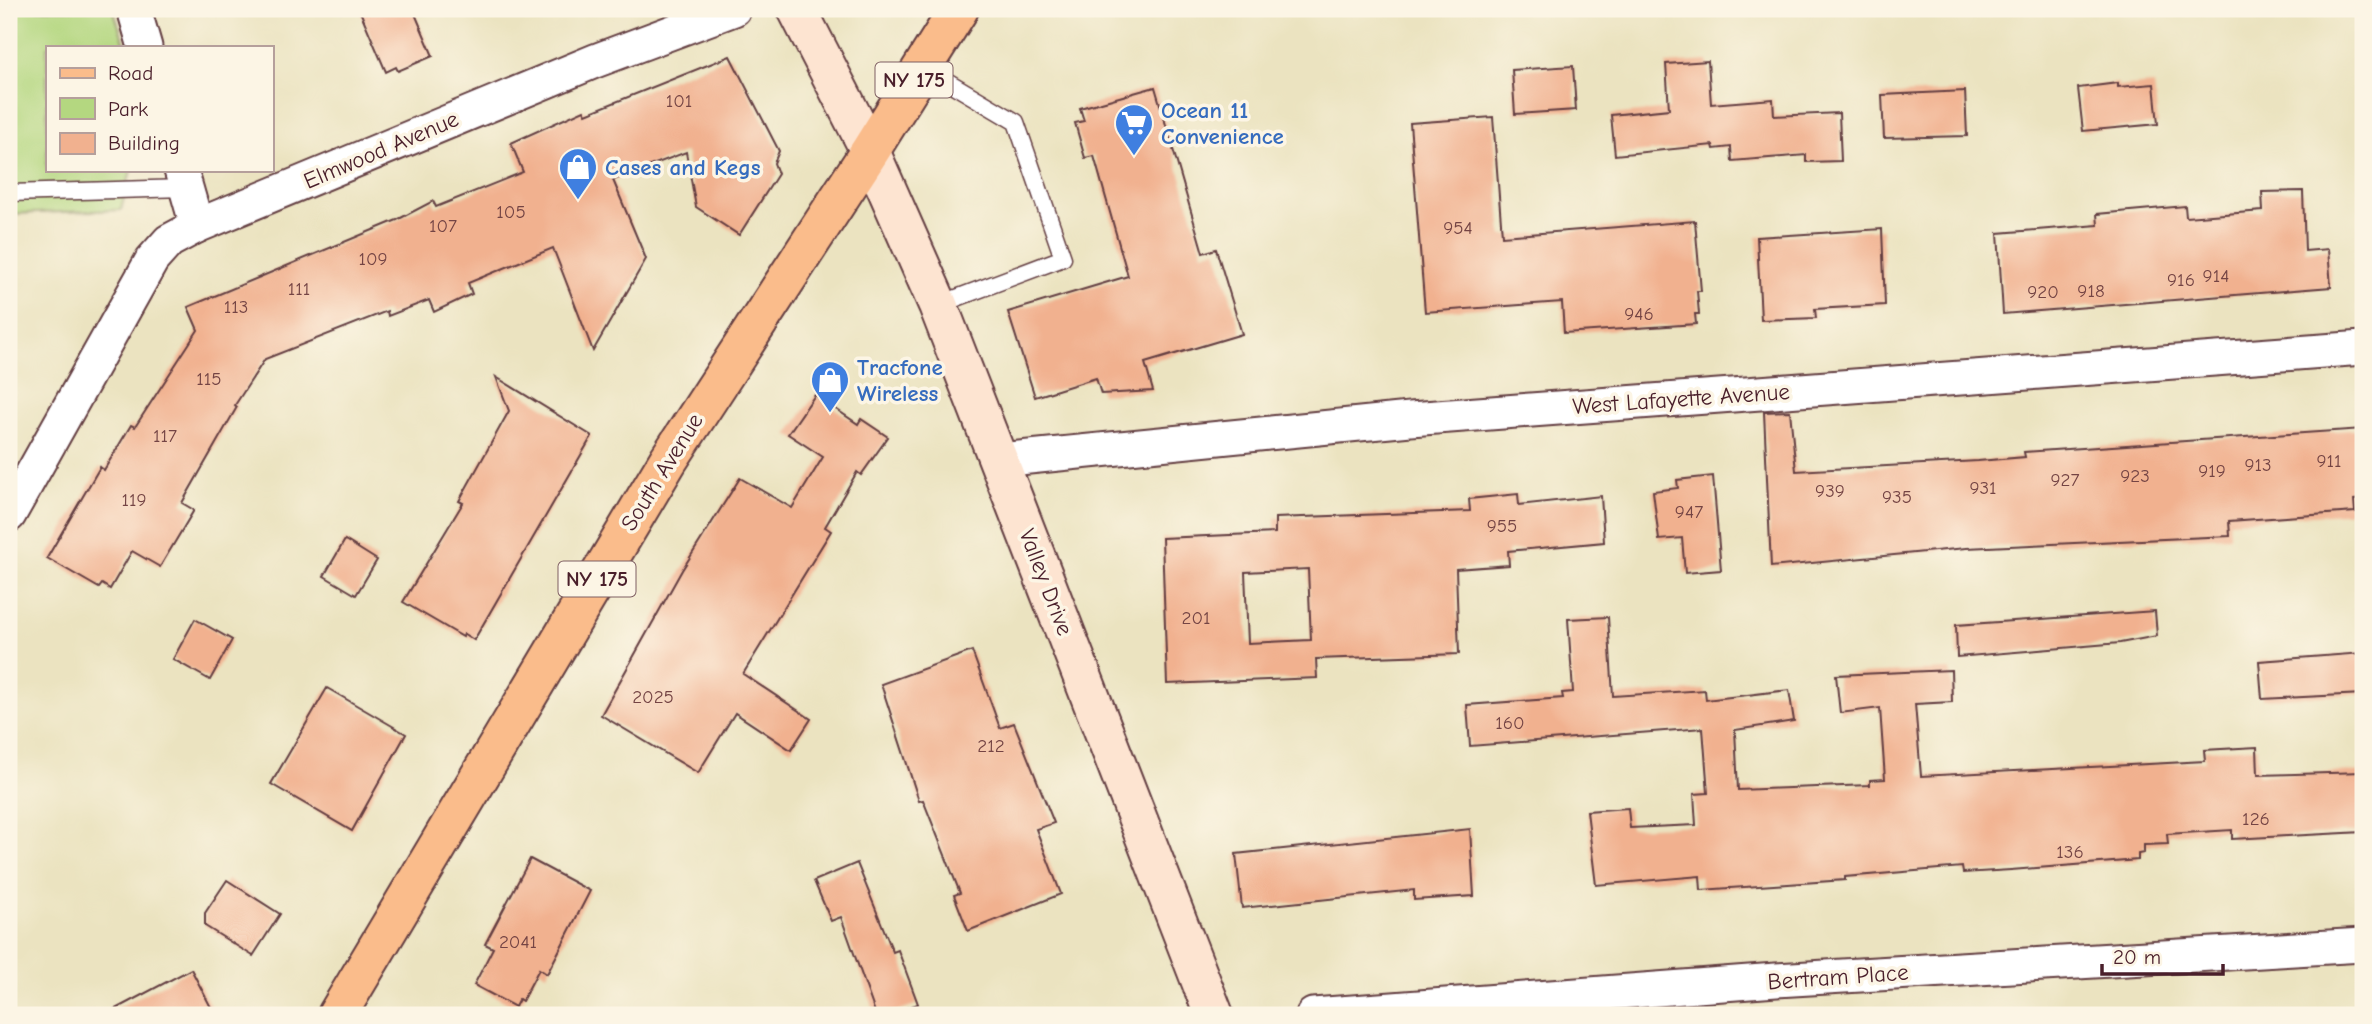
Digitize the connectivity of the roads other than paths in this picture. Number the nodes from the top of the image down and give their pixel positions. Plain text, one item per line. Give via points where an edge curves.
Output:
1 (134, 9) edge
2 (734, 9) edge
3 (797, 9) edge
4 (959, 9) edge
5 (145, 46) edge
6 (923, 66) junction
7 (870, 152) junction
8 (183, 179) edge
9 (9, 193) edge
10 (197, 226) junction
11 (938, 305) junction
12 (2363, 348) edge
13 (999, 460) junction
14 (9, 515) edge
15 (2363, 945) edge
16 (337, 1015) edge
17 (1214, 1015) edge
18 (1313, 1015) edge

1 - 5 street
2 - 10 street, Elmwood Avenue via 595,61
3 - 7 main road, Valley Drive
4 - 6 main road, South Avenue / NY 175
6 - 7 main road, South Avenue / NY 175
6 - 11 lane via 1016,122 1063,258
7 - 11 main road, Valley Drive
7 - 16 main road, South Avenue / NY 175 via 668,459
8 - 9 lane
8 - 10 street
10 - 14 street, Elmwood Avenue via 169,241 152,260
11 - 13 main road, Valley Drive
12 - 13 street, West Lafayette Avenue via 1410,419
13 - 17 main road, Valley Drive
15 - 18 street, Bertram Place via 1776,980

